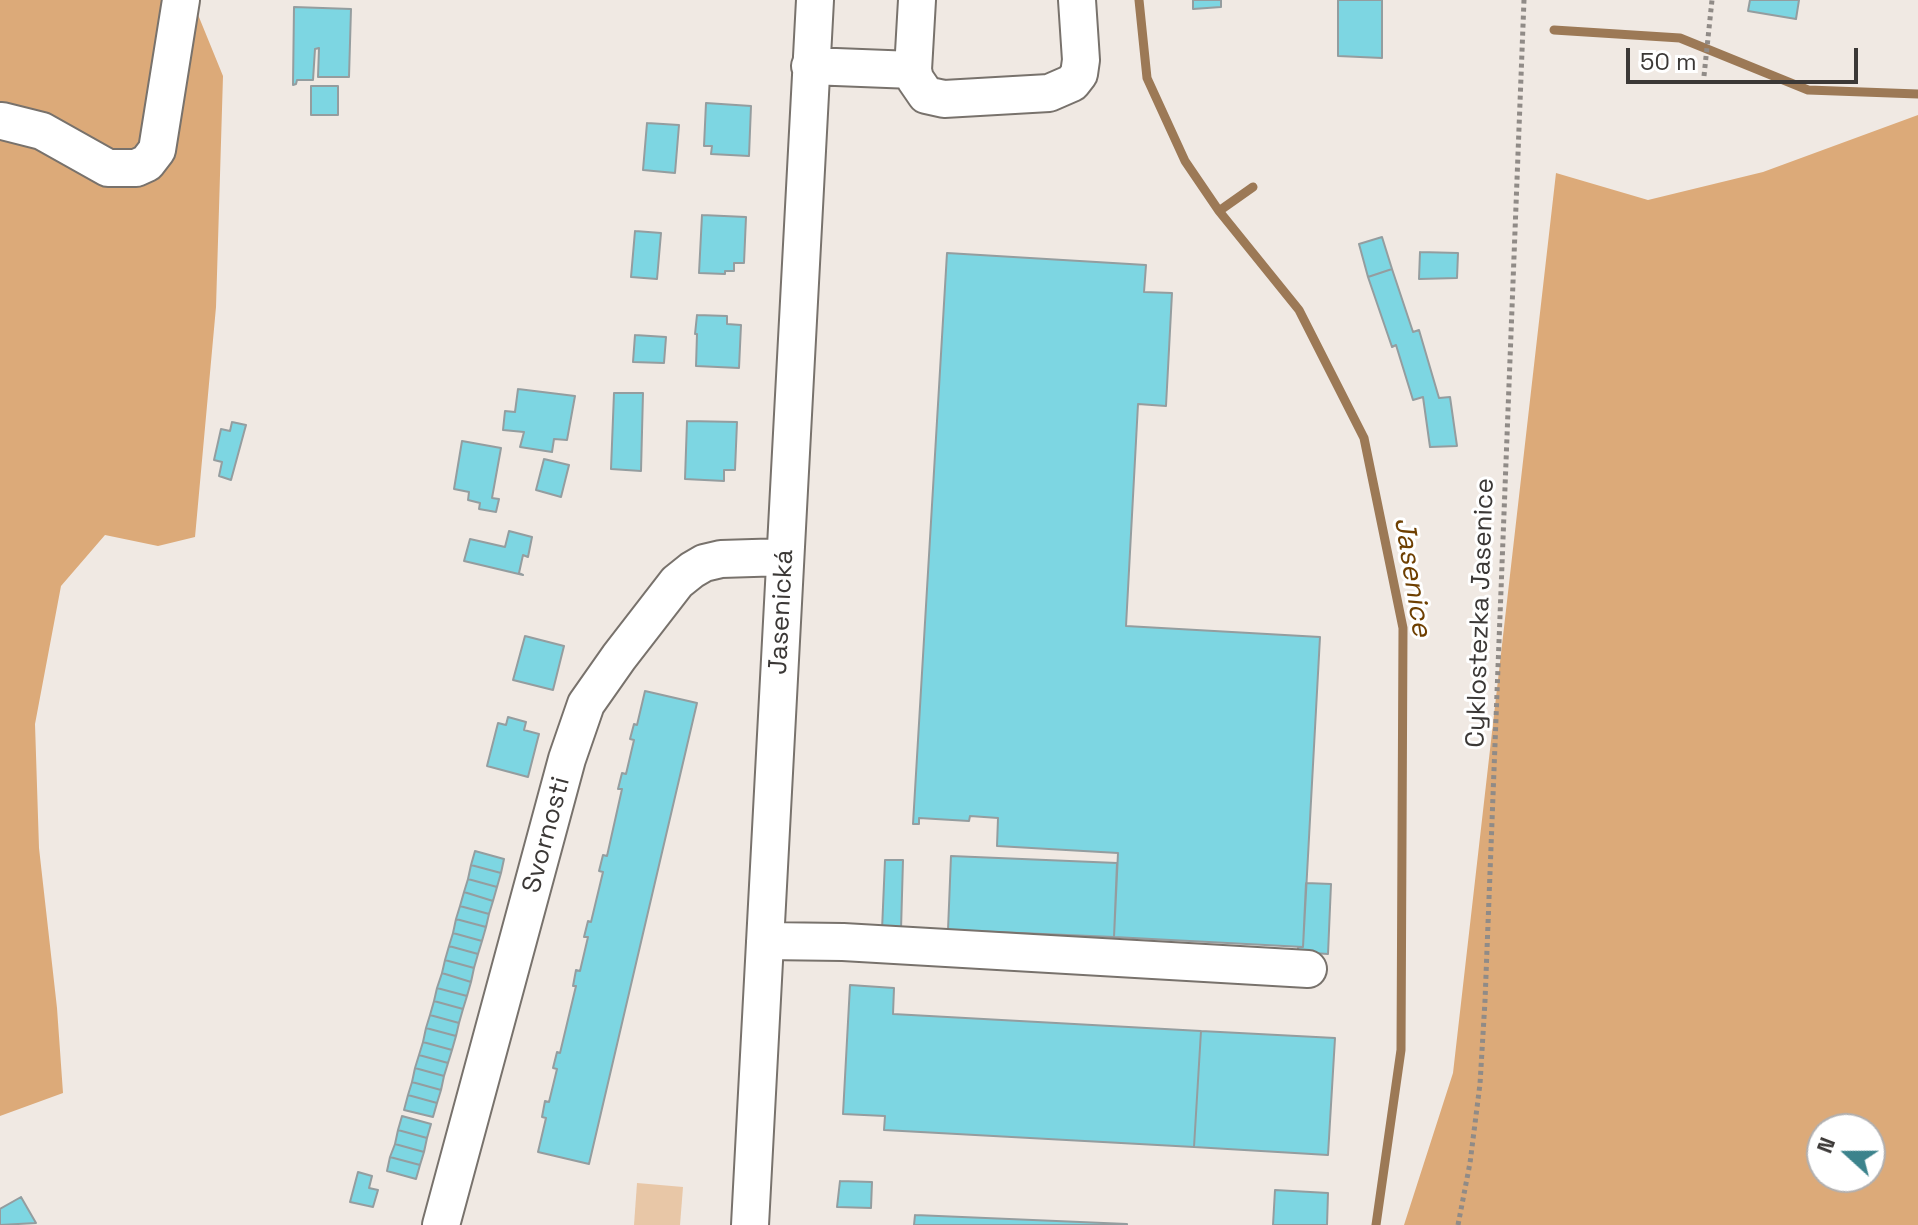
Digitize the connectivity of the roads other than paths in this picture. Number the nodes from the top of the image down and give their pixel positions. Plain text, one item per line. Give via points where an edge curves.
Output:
1 (181, 0) edge
2 (815, 0) edge
3 (917, 0) edge
4 (1077, 0) edge
5 (810, 66) junction
6 (913, 70) junction
7 (2, 121) dead end
8 (785, 557) junction
9 (765, 941) junction
10 (1308, 969) dead end
11 (441, 1225) edge
12 (750, 1225) edge

1 - 7 street via 157,150 147,163 108,168 42,131
2 - 5 street, Jasenická
3 - 6 street
4 - 6 street via 1079,74 1063,88 934,98 919,88
5 - 6 street
5 - 8 street, Jasenická
8 - 9 street, Jasenická
8 - 11 street, Svornosti via 721,559 692,570 677,582 586,704
9 - 10 street
9 - 12 street, Jasenická

